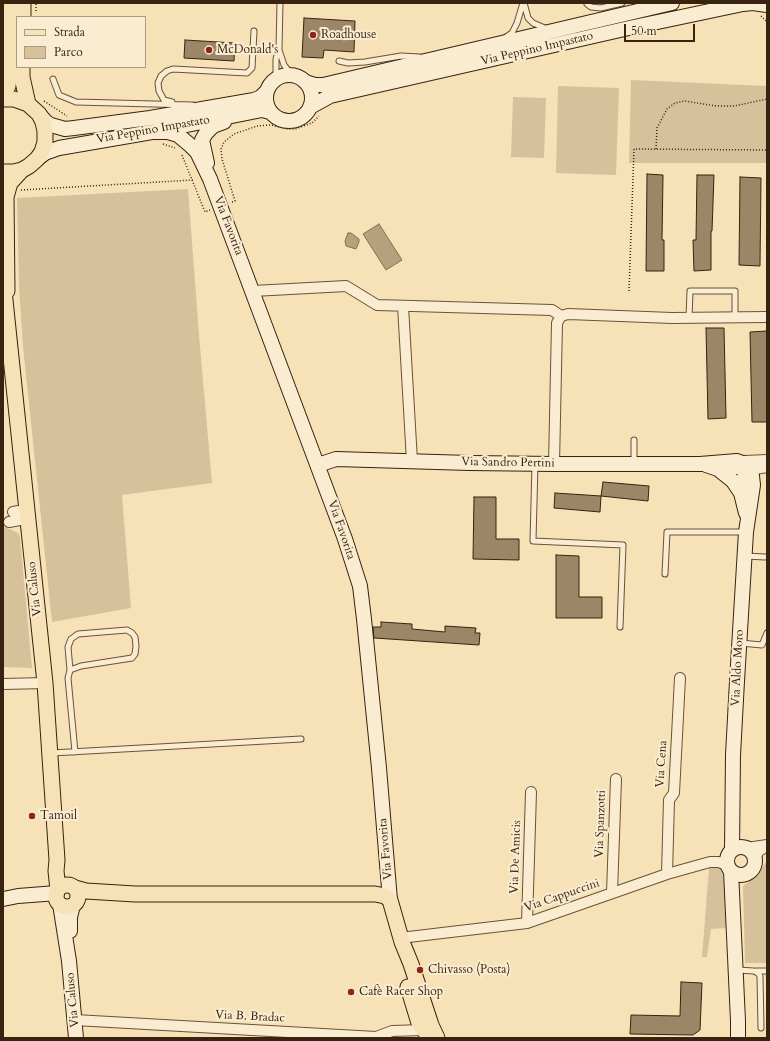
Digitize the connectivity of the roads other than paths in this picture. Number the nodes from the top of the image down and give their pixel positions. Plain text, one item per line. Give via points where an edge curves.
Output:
1 (10, 3) edge
2 (23, 3) edge
3 (27, 3) edge
4 (280, 3) edge
5 (524, 3) edge
6 (622, 3) edge
7 (672, 3) edge
8 (588, 4) edge
9 (767, 5) edge
10 (24, 16) edge
11 (24, 16) edge
12 (254, 31) dead end
13 (553, 31) junction
14 (499, 43) junction
15 (279, 49) junction
16 (437, 58) junction
17 (339, 61) dead end
18 (22, 68) edge
19 (292, 75) junction
20 (53, 79) dead end
21 (305, 82) junction
22 (270, 86) junction
23 (3, 94) edge
24 (3, 99) edge
25 (179, 104) junction
26 (35, 105) junction
27 (216, 107) junction
28 (310, 107) junction
29 (273, 115) junction
30 (152, 132) junction
31 (37, 159) junction
32 (22, 170) junction
33 (3, 172) edge
34 (210, 179) junction
35 (3, 281) edge
36 (253, 291) junction
37 (403, 306) junction
38 (561, 316) junction
39 (7, 318) junction
40 (689, 318) junction
41 (735, 318) junction
42 (767, 318) edge
43 (634, 440) dead end
44 (767, 460) edge
45 (412, 461) junction
46 (535, 463) junction
47 (554, 464) junction
48 (634, 464) junction
49 (700, 464) junction
50 (318, 465) junction
51 (746, 465) junction
52 (767, 468) edge
53 (718, 469) junction
54 (747, 494) junction
55 (11, 517) edge
56 (747, 526) junction
57 (745, 556) junction
58 (765, 557) dead end
59 (665, 574) dead end
60 (620, 627) dead end
61 (766, 634) edge
62 (739, 643) junction
63 (70, 670) junction
64 (680, 678) dead end
65 (45, 683) junction
66 (3, 684) edge
67 (301, 739) dead end
68 (74, 752) junction
69 (49, 753) junction
70 (616, 779) dead end
71 (531, 792) dead end
72 (767, 845) edge
73 (745, 850) junction
74 (734, 871) junction
75 (667, 874) junction
76 (612, 893) junction
77 (67, 896) junction
78 (3, 899) edge
79 (390, 900) junction
80 (527, 923) junction
81 (401, 940) junction
82 (736, 970) junction
83 (754, 971) junction
84 (767, 971) edge
85 (75, 1020) junction
86 (761, 1028) dead end
87 (220, 1033) edge
88 (426, 1034) edge
89 (378, 1037) edge
90 (76, 1038) edge
91 (437, 1038) edge
92 (738, 1038) edge

1 - 23 main road via 9,75 8,86
2 - 10 main road
3 - 11 lane
4 - 15 lane
5 - 13 lane via 528,18 533,23
5 - 14 lane via 512,33
6 - 8 lane via 601,8
7 - 13 street, Via Peppino Impastato
9 - 28 street, Via Peppino Impastato via 743,4 690,14 336,95
12 - 25 lane via 252,68 247,73 173,69 166,71 158,83 159,90 164,100
13 - 14 street, Via Peppino Impastato
14 - 16 street, Via Peppino Impastato
15 - 19 lane via 284,65
15 - 22 lane via 276,75
16 - 17 lane via 401,56 365,62
16 - 21 street, Via Peppino Impastato via 324,85
18 - 26 main road via 22,77
19 - 21 street
19 - 22 street via 282,76
20 - 25 lane via 59,95 76,102
21 - 28 street via 311,92
22 - 27 street, Via Peppino Impastato via 261,97 254,100
22 - 29 street via 266,98 267,106
24 - 26 main road via 14,99
25 - 27 lane
26 - 27 street, Via Peppino Impastato via 46,122 65,129
26 - 31 main road via 43,122 45,136 42,152
28 - 29 street via 303,116 292,121 284,121
29 - 30 street, Via Peppino Impastato via 262,110
29 - 34 street, Via Favorita via 261,115 213,126 206,133 202,140
30 - 31 street, Via Peppino Impastato via 59,148
30 - 34 street, Via Favorita via 168,132 190,144 197,152
31 - 32 main road, Via Caluso
32 - 33 main road
32 - 39 main road, Via Caluso via 10,183 6,197
34 - 36 street, Via Favorita
35 - 39 main road, Via Caluso
36 - 37 street via 346,286 377,305
36 - 50 street, Via Favorita
37 - 38 street via 552,310
37 - 45 street
38 - 40 street via 568,314
38 - 47 street via 557,323
39 - 55 main road, Via Caluso via 26,497
40 - 41 street
40 - 41 lane via 690,291 735,291
41 - 42 street
43 - 48 lane
44 - 51 street
45 - 46 street, Via Sandro Pertini
45 - 50 street, Via Sandro Pertini via 336,458
46 - 47 street, Via Sandro Pertini
46 - 60 lane via 533,541 623,545
47 - 48 street, Via Sandro Pertini
48 - 49 street, Via Sandro Pertini
49 - 51 street
49 - 53 street
50 - 79 street, Via Favorita via 360,586
51 - 52 street
51 - 53 street
51 - 54 street, Via Aldo Moro via 752,476
52 - 54 street
53 - 54 street
54 - 56 street, Via Aldo Moro
55 - 65 main road, Via Caluso via 30,538
56 - 57 street, Via Aldo Moro
56 - 59 lane via 667,532
57 - 58 lane
57 - 62 street, Via Aldo Moro
61 - 62 lane via 762,645
62 - 73 street, Via Aldo Moro via 732,815
63 - 63 lane via 132,658 135,654 135,637 127,630 78,634 71,638 68,647
63 - 68 lane via 68,678
64 - 75 street, Via Cena via 674,794 669,800
65 - 66 street
65 - 69 main road, Via Caluso
67 - 68 lane
68 - 69 lane
69 - 77 main road, Via Caluso via 57,860 66,878
70 - 76 street, Via Spanzotti
71 - 80 street, Via De Amicis
72 - 73 street via 759,851
73 - 74 street via 727,857
73 - 74 street via 754,866 752,870
74 - 75 street, Via Cappuccini via 719,862 710,862
74 - 82 street
75 - 76 street, Via Cappuccini
76 - 80 street, Via Cappuccini
77 - 78 street via 18,896
77 - 79 main road via 84,901 135,894 375,894
77 - 85 street, Via Caluso via 69,961
79 - 81 main road
80 - 81 street, Via Cappuccini
81 - 88 main road via 405,974 419,1023
81 - 91 main road
82 - 83 lane
82 - 92 street
83 - 84 lane
83 - 86 lane via 760,976
85 - 87 street, Via B. Bradac
85 - 90 street, Via Caluso
87 - 89 street, Via B. Bradac
88 - 89 street, Via B. Bradac via 392,1031

